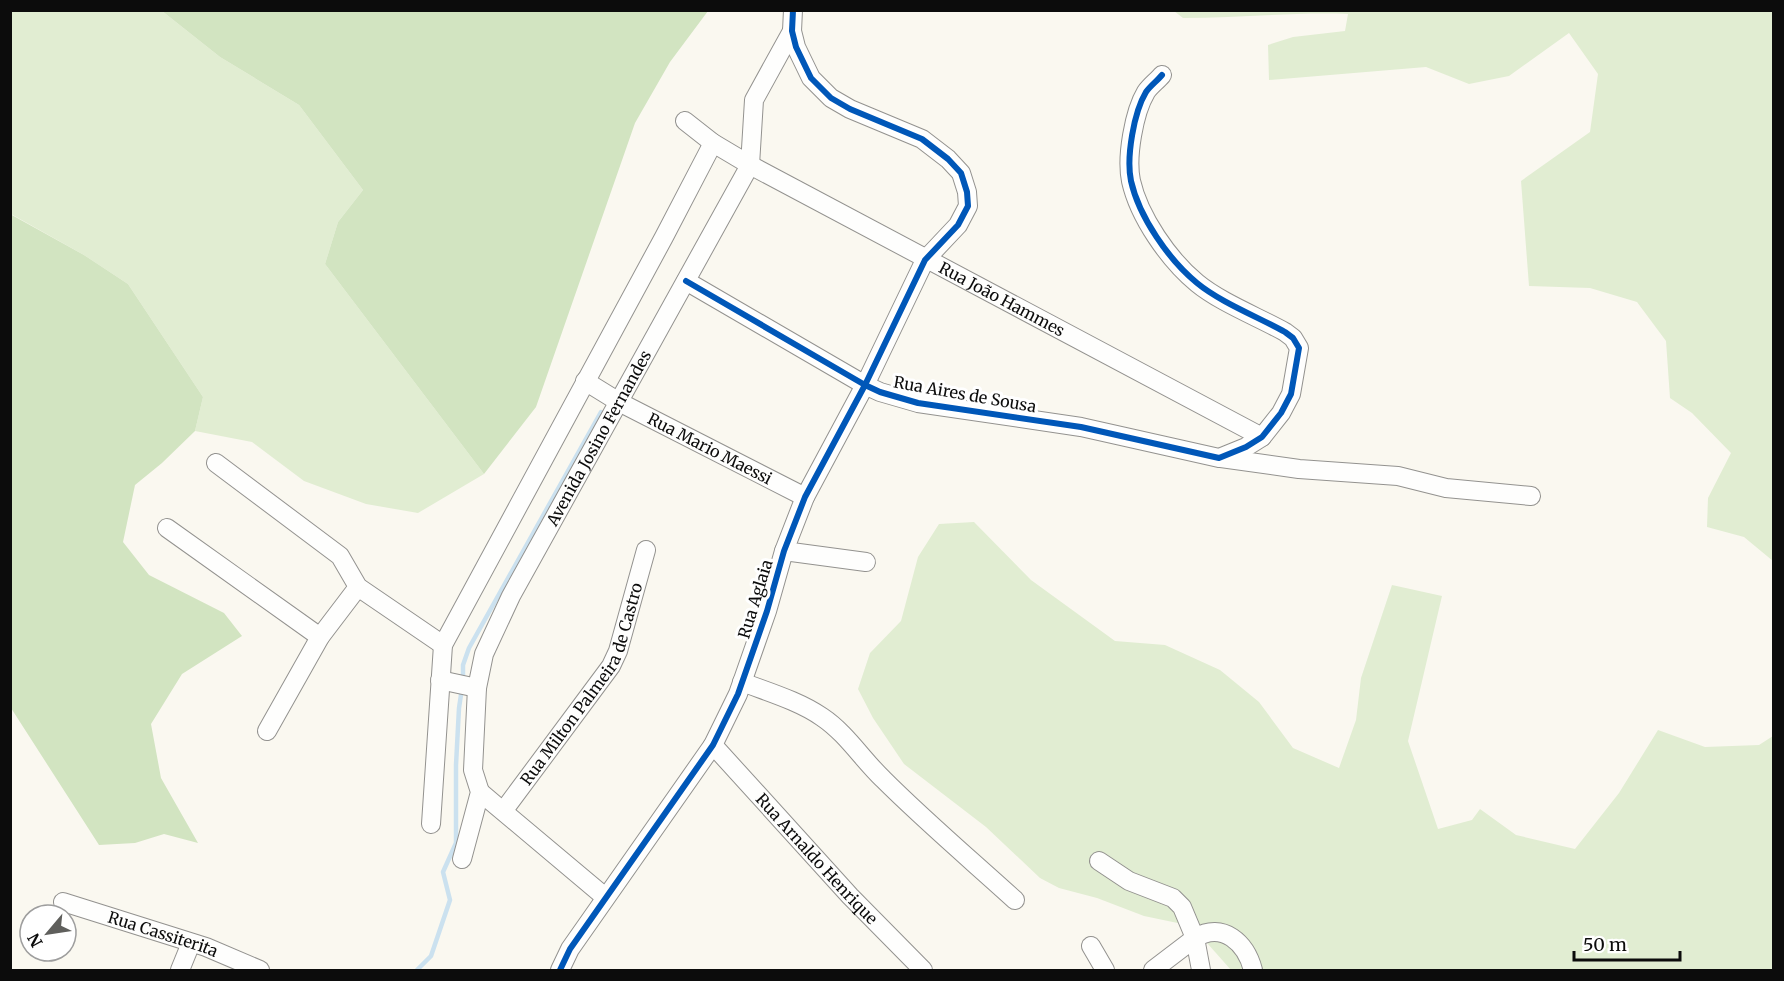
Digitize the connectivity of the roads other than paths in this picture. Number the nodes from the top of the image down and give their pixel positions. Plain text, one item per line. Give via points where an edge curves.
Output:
1 (793, 10) edge
2 (792, 31) junction
3 (1162, 75) dead end
4 (685, 121) dead end
5 (713, 143) junction
6 (750, 165) junction
7 (925, 260) junction
8 (686, 281) junction
9 (585, 381) junction
10 (865, 385) junction
11 (619, 402) junction
12 (1262, 437) junction
13 (1219, 458) junction
14 (216, 463) dead end
15 (1531, 496) dead end
16 (805, 497) junction
17 (167, 528) dead end
18 (646, 550) dead end
19 (784, 551) junction
20 (866, 562) dead end
21 (358, 587) junction
22 (320, 637) junction
23 (443, 645) junction
24 (742, 682) junction
25 (461, 685) junction
26 (267, 731) dead end
27 (713, 745) junction
28 (480, 792) junction
29 (504, 810) junction
30 (431, 824) dead end
31 (462, 859) dead end
32 (1100, 861) dead end
33 (605, 897) junction
34 (1015, 900) dead end
35 (63, 902) dead end
36 (1196, 938) junction
37 (191, 943) junction
38 (1091, 946) dead end
39 (180, 970) edge
40 (260, 970) edge
41 (560, 970) edge
42 (923, 970) edge
43 (1105, 970) edge
44 (1153, 970) edge
45 (1201, 970) edge
46 (1252, 970) edge

1 - 2 street
2 - 6 street, Avenida Josino Fernandes via 754,100
2 - 7 street, Rua Aglaia via 811,78 831,98 922,139 961,173 968,206 958,225
3 - 12 street via 1140,104 1129,161 1131,181 1147,222 1161,244 1199,284 1285,332 1299,348 1291,394
4 - 5 street, Rua João Hammes
5 - 6 street, Rua João Hammes
5 - 9 street, Avenida Josino Fernandes
6 - 7 street, Rua João Hammes
6 - 8 street, Avenida Josino Fernandes
7 - 10 street, Rua Aglaia
7 - 12 street, Rua João Hammes
8 - 10 street, Rua Aires de Sousa
8 - 11 street, Avenida Josino Fernandes
9 - 11 street, Rua Mario Maessi
9 - 23 street, Avenida Josino Fernandes
10 - 13 street, Rua Aires de Sousa via 918,403 1082,427
10 - 16 street, Rua Aglaia
11 - 16 street, Rua Mario Maessi
11 - 25 street, Avenida Josino Fernandes via 511,596 484,654
12 - 13 street
13 - 15 street, Rua Aires de Sousa via 1398,476 1446,488
14 - 21 street via 340,556
16 - 19 street, Rua Aglaia
17 - 22 street
18 - 29 street, Rua Milton Palmeira de Castro via 611,666
19 - 20 street
19 - 24 street, Rua Aglaia
21 - 22 street
21 - 23 street
22 - 26 street
23 - 25 street, Avenida Josino Fernandes
24 - 27 street, Rua Aglaia
24 - 34 street via 805,707 837,728 873,770
25 - 28 street, Avenida Josino Fernandes via 473,770
25 - 30 street, Avenida Josino Fernandes
27 - 33 street, Rua Aglaia
27 - 42 street, Rua Arnaldo Henrique
28 - 29 street
28 - 31 street, Avenida Josino Fernandes
29 - 33 street
32 - 36 street via 1129,881 1173,898 1182,907
33 - 41 street, Rua Aglaia
35 - 37 street, Rua Cassiterita
36 - 44 street
36 - 45 street
36 - 46 street via 1212,931 1228,935 1243,949
37 - 39 street
37 - 40 street, Rua Cassiterita
38 - 43 street

